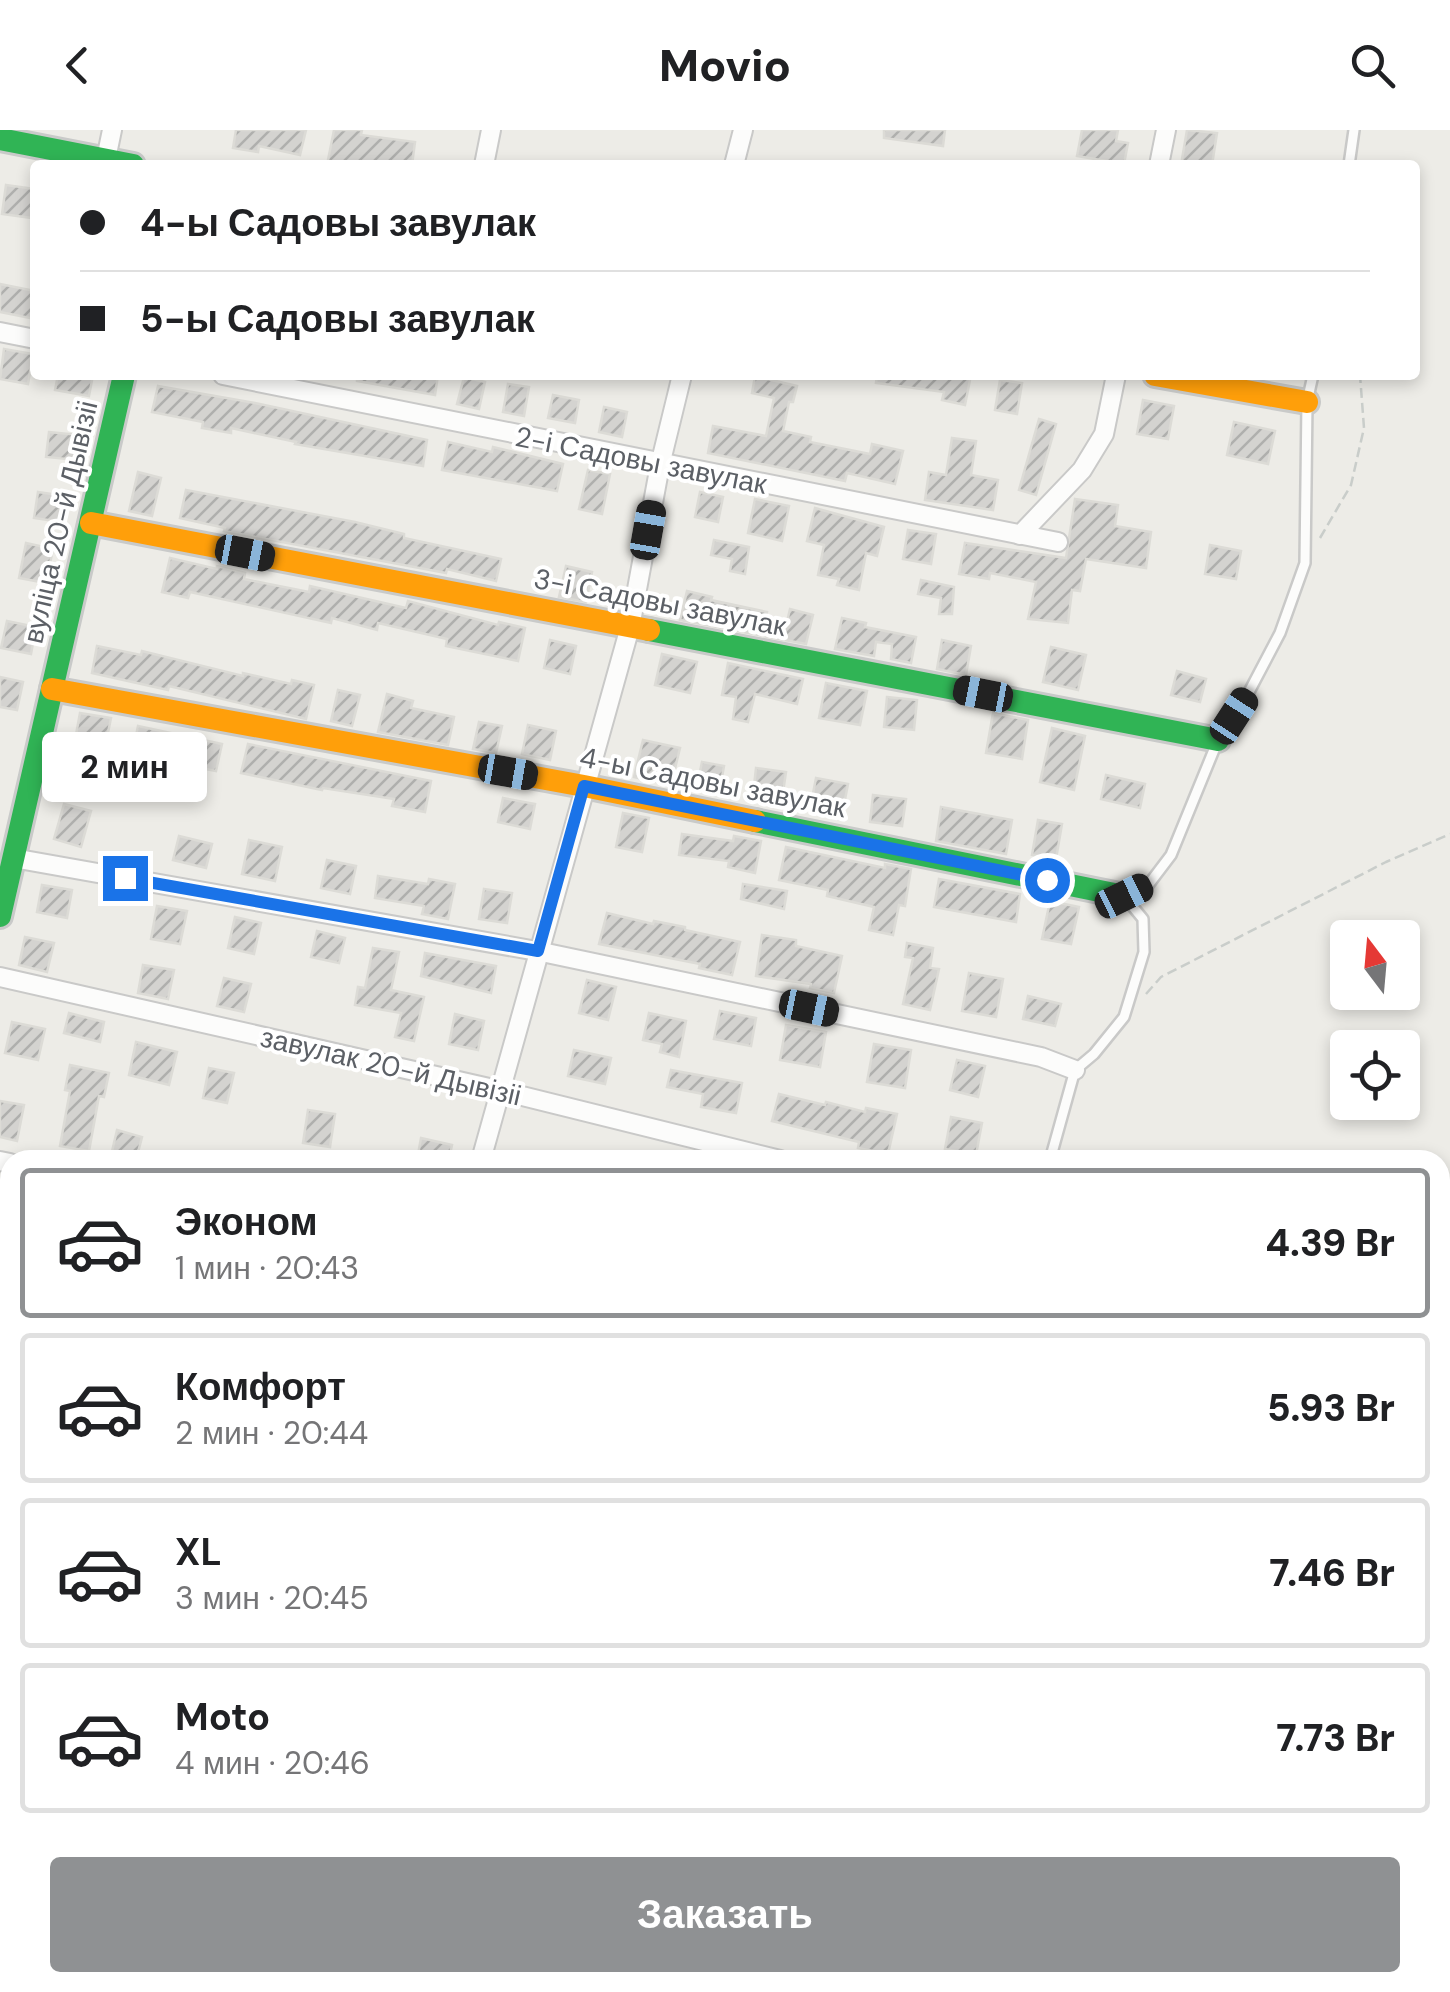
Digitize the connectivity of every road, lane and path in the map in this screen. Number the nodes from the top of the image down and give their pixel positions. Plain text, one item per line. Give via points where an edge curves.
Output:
1 (112, 130) edge
2 (491, 130) edge
3 (743, 130) edge
4 (1166, 130) edge
5 (1354, 130) edge
6 (0, 139) edge
7 (106, 159) junction
8 (110, 160) edge
9 (485, 160) edge
10 (735, 160) edge
11 (1159, 160) edge
12 (1350, 160) edge
13 (0, 332) edge
14 (30, 337) edge
15 (123, 380) edge
16 (248, 380) edge
17 (681, 380) edge
18 (1115, 380) edge
19 (1183, 380) edge
20 (1312, 380) edge
21 (1360, 380) edge
22 (1306, 402) junction
23 (660, 465) junction
24 (92, 523) junction
25 (1020, 535) junction
26 (1058, 542) dead end
27 (1305, 564) junction
28 (630, 627) junction
29 (52, 690) junction
30 (1218, 740) junction
31 (584, 786) junction
32 (1450, 834) edge
33 (13, 858) junction
34 (1124, 896) junction
35 (0, 916) edge
36 (538, 951) junction
37 (0, 977) edge
38 (1124, 1017) junction
39 (1075, 1070) junction
40 (498, 1090) junction
41 (483, 1150) edge
42 (740, 1150) edge
43 (1053, 1150) edge

1 - 7 street
2 - 9 street
3 - 10 street
4 - 11 street
5 - 12 lane
6 - 7 street
7 - 8 street
13 - 14 street
15 - 24 street, вуліца 20-й Дывізіі
16 - 23 street, 2-і Садовы завулак
17 - 23 street
18 - 25 street via 1104,434 1082,470
19 - 22 street
20 - 22 lane
21 - 27 path via 1364,428 1351,486
22 - 27 lane
23 - 25 street, 2-і Садовы завулак
23 - 28 street
24 - 28 street, 3-і Садовы завулак
24 - 29 street, вуліца 20-й Дывізіі
25 - 26 street, 2-і Садовы завулак
27 - 30 lane via 1280,634
28 - 30 street, 3-і Садовы завулак
28 - 31 street
29 - 31 street, 4-ы Садовы завулак
29 - 33 street, вуліца 20-й Дывізіі
30 - 34 lane via 1171,855 1149,884
31 - 34 street, 4-ы Садовы завулак
31 - 36 street
32 - 38 path via 1161,977
33 - 35 street, вуліца 20-й Дывізіі
33 - 36 street
34 - 38 lane via 1143,920 1144,952
36 - 39 street
36 - 40 street
37 - 40 street, завулак 20-й Дывізіі
38 - 39 lane
39 - 43 lane
40 - 41 street
40 - 42 street, завулак 20-й Дывізіі

